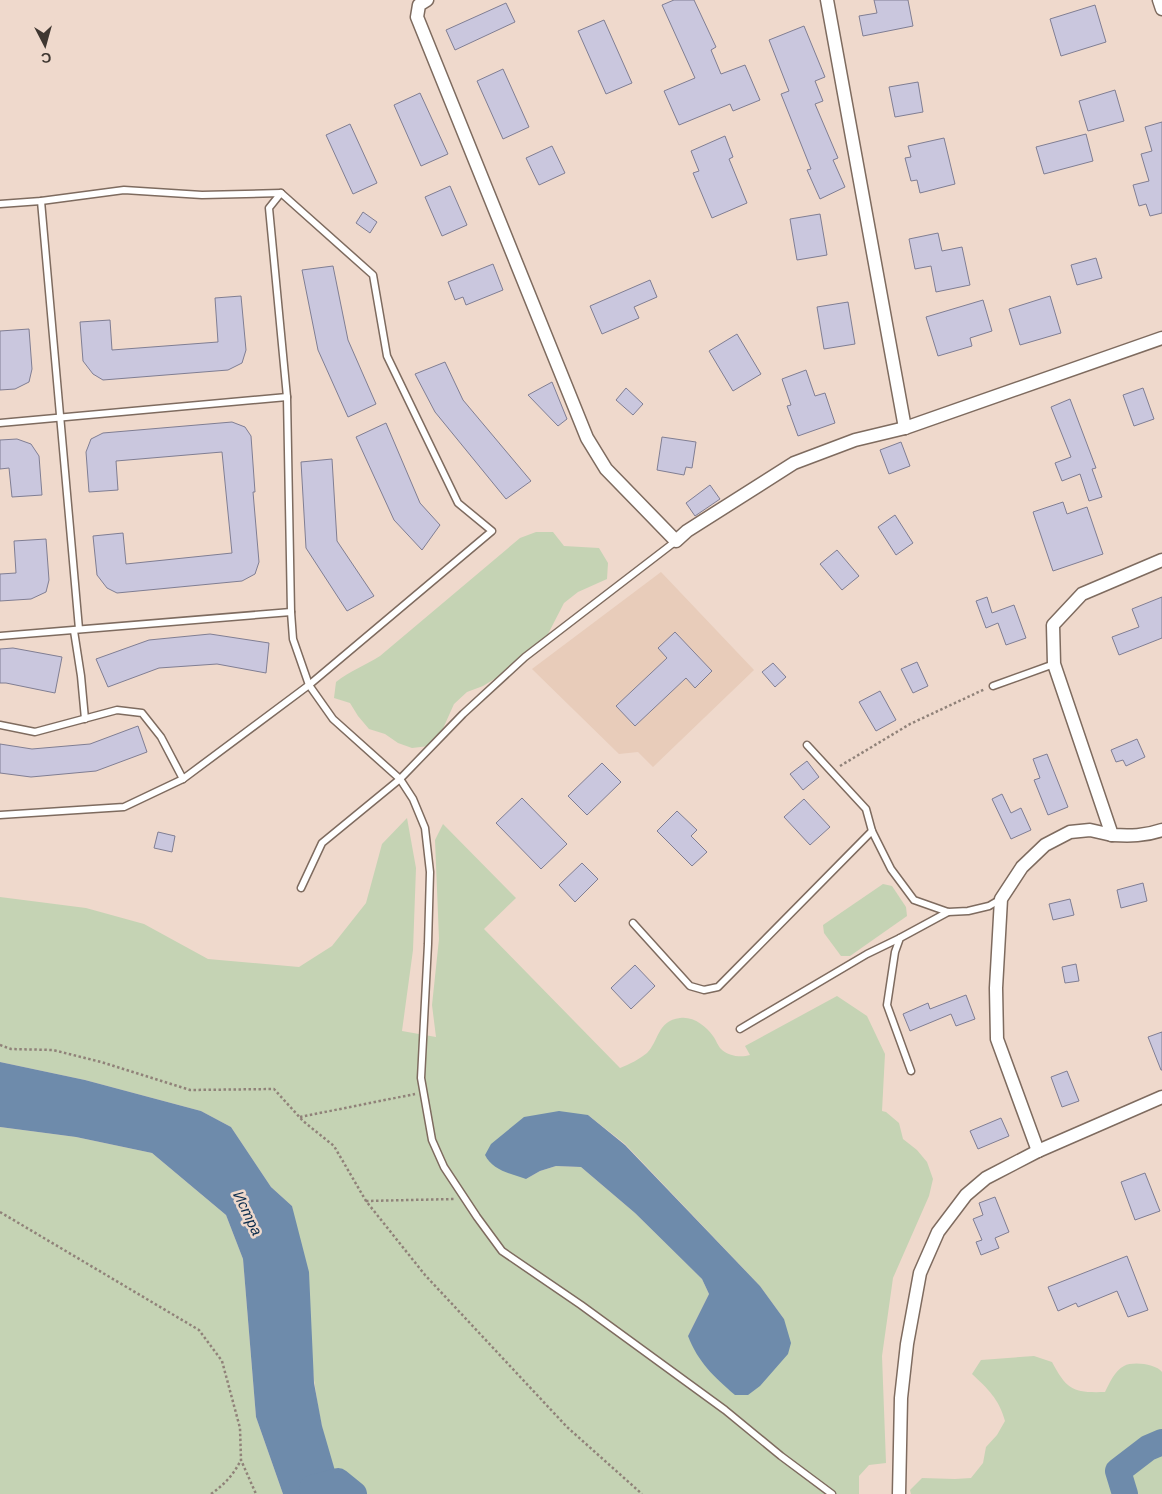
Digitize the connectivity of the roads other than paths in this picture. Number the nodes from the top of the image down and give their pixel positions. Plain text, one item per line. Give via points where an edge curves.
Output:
1 (427, 0) edge
2 (827, 0) edge
3 (1159, 0) edge
4 (1162, 8) edge
5 (281, 193) junction
6 (41, 201) junction
7 (0, 204) edge
8 (1162, 338) edge
9 (287, 397) junction
10 (61, 419) junction
11 (0, 423) edge
12 (905, 428) junction
13 (676, 540) junction
14 (1162, 560) edge
15 (291, 612) junction
16 (76, 630) junction
17 (0, 636) edge
18 (1054, 664) junction
19 (309, 685) junction
20 (993, 686) road end
21 (85, 719) junction
22 (0, 726) edge
23 (806, 745) dead end
24 (184, 779) junction
25 (400, 779) junction
26 (0, 815) edge
27 (872, 830) junction
28 (1162, 830) edge
29 (1112, 835) junction
30 (301, 888) dead end
31 (1001, 899) junction
32 (948, 912) junction
33 (633, 923) dead end
34 (900, 938) junction
35 (740, 1029) dead end
36 (912, 1070) dead end
37 (1162, 1097) edge
38 (1038, 1151) junction
39 (832, 1494) edge
40 (899, 1494) edge

1 - 13 street via 419,5 417,16 587,438 606,469
2 - 12 street
3 - 4 street
5 - 6 lane via 202,195 124,190
5 - 9 lane via 269,208
5 - 19 lane via 373,275 387,356 458,503 492,531
6 - 7 lane
6 - 10 lane
8 - 12 street
9 - 10 lane
9 - 15 lane
10 - 11 lane
10 - 16 lane
12 - 13 street via 855,440 794,463
13 - 25 lane via 525,656
14 - 18 street via 1082,594 1053,625
15 - 16 lane
15 - 19 lane via 293,639
16 - 17 lane
16 - 21 lane
18 - 20 lane
18 - 29 street
19 - 24 lane
19 - 25 lane via 333,719
21 - 22 lane via 35,732
21 - 24 lane via 117,710 142,713 161,738
23 - 27 lane via 866,809
24 - 26 lane via 124,807
25 - 30 lane via 322,843
25 - 39 lane via 425,828 430,872 421,1078 432,1140 444,1167 502,1251 725,1410
27 - 32 lane via 891,869 914,900
27 - 33 lane via 718,987 704,990 690,986
28 - 29 street via 1149,835
29 - 31 street via 1090,830 1070,832 1045,845 1022,867
31 - 32 lane via 968,912
31 - 38 street via 997,1039
32 - 34 lane
34 - 35 lane
34 - 36 lane via 894,952 887,1005
37 - 38 street
38 - 40 street via 986,1178 966,1195 938,1232 920,1273 902,1389

